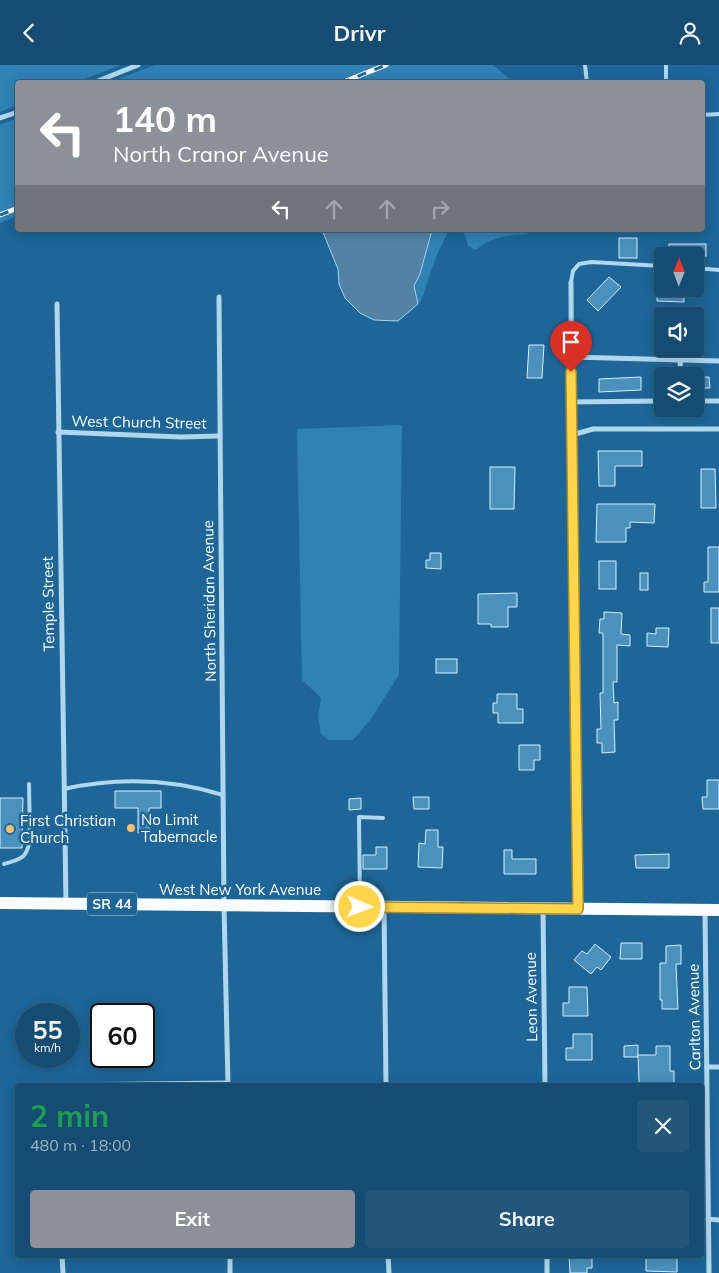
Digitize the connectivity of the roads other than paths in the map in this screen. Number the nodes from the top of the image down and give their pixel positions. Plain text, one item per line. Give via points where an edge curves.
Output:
1 (138, 65) edge
2 (585, 65) edge
3 (666, 65) edge
4 (100, 80) edge
5 (587, 80) edge
6 (666, 80) edge
7 (15, 113) edge
8 (719, 114) edge
9 (705, 115) edge
10 (0, 119) edge
11 (654, 266) edge
12 (719, 266) edge
13 (704, 268) edge
14 (717, 269) edge
15 (571, 282) joint
16 (219, 297) dead end
17 (57, 305) dead end
18 (571, 357) junction
19 (680, 360) junction
20 (719, 361) edge
21 (680, 367) edge
22 (654, 401) edge
23 (704, 401) edge
24 (719, 401) edge
25 (570, 402) junction
26 (719, 429) edge
27 (58, 432) junction
28 (219, 436) junction
29 (572, 437) junction
30 (29, 784) dead end
31 (64, 789) junction
32 (223, 795) junction
33 (383, 818) dead end
34 (30, 839) junction
35 (65, 839) junction
36 (4, 864) dead end
37 (0, 903) edge
38 (66, 904) junction
39 (224, 905) junction
40 (360, 907) junction
41 (384, 907) junction
42 (543, 908) junction
43 (578, 909) junction
44 (705, 910) junction
45 (719, 910) edge
46 (707, 1067) junction
47 (719, 1067) edge
48 (228, 1083) edge
49 (386, 1083) edge
50 (545, 1083) edge
51 (708, 1219) junction
52 (719, 1220) edge
53 (62, 1258) edge
54 (230, 1258) edge
55 (388, 1258) edge
56 (547, 1258) edge
57 (62, 1273) edge
58 (230, 1273) edge
59 (388, 1273) edge
60 (547, 1273) edge
61 (709, 1273) edge

1 - 4 street
2 - 5 lane
3 - 6 lane
7 - 10 street
8 - 9 lane
11 - 15 lane via 579,263
12 - 14 lane
13 - 14 lane
15 - 18 street
16 - 28 street, North Sheridan Avenue
17 - 27 street, Temple Street
18 - 19 street
18 - 25 street
19 - 20 street
19 - 21 street
22 - 25 street
23 - 24 street
25 - 29 street
26 - 29 street via 593,429
27 - 28 street, West Church Street
27 - 31 street, Temple Street
28 - 32 street, North Sheridan Avenue
29 - 43 street
30 - 34 lane
31 - 32 lane via 86,784 146,781 185,785
31 - 35 street, Temple Street
32 - 39 street, North Sheridan Avenue
33 - 40 lane via 359,817
34 - 35 lane
34 - 36 lane via 28,852 22,858
35 - 38 street, Temple Street
37 - 38 main road, West New York Avenue / SR 44
38 - 39 main road, West New York Avenue / SR 44
39 - 40 main road, West New York Avenue / SR 44
39 - 48 street, North Sheridan Avenue
40 - 41 main road, West New York Avenue / SR 44
41 - 42 main road, West New York Avenue / SR 44
41 - 49 street
42 - 43 main road, West New York Avenue / SR 44
42 - 50 street, Leon Avenue
43 - 44 main road, West New York Avenue / SR 44
44 - 45 main road, West New York Avenue / SR 44
44 - 46 street, Carlton Avenue
46 - 47 street
46 - 51 street, Carlton Avenue
51 - 52 street
51 - 61 street, Carlton Avenue
53 - 57 street
54 - 58 street
55 - 59 street
56 - 60 street

